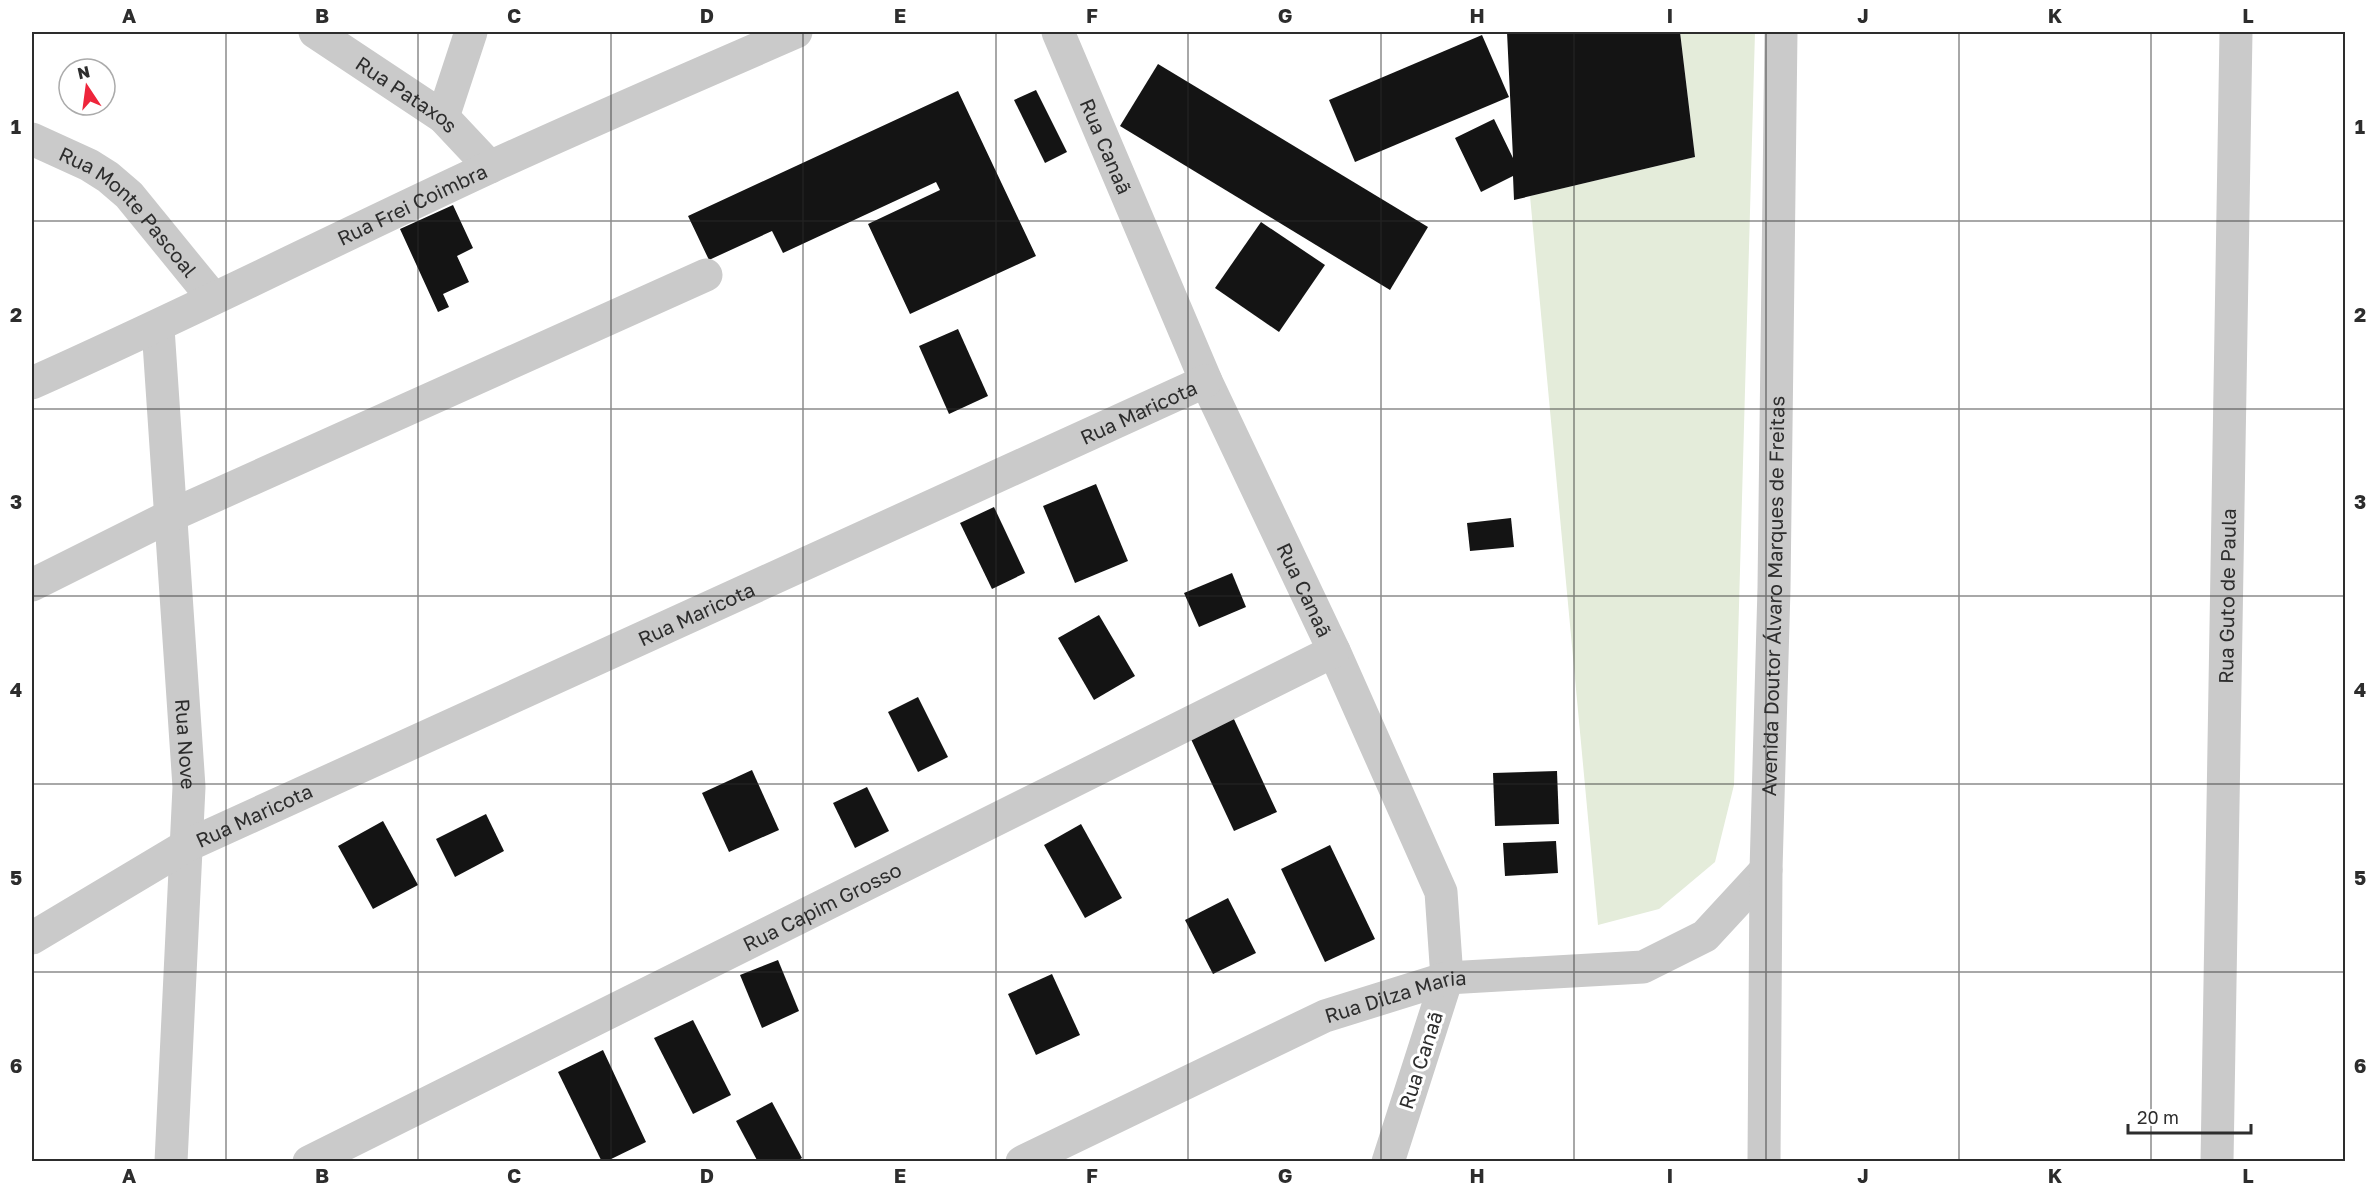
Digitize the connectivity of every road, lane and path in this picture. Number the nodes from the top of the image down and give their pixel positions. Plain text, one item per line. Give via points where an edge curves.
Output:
1 (315, 32) edge
2 (471, 32) edge
3 (796, 32) edge
4 (1058, 32) edge
5 (1781, 32) edge
6 (2236, 32) edge
7 (443, 117) junction
8 (32, 140) edge
9 (490, 167) junction
10 (706, 275) dead end
11 (213, 298) junction
12 (158, 328) junction
13 (1206, 381) junction
14 (32, 383) edge
15 (172, 515) junction
16 (32, 585) edge
17 (1334, 651) junction
18 (186, 846) junction
19 (1766, 870) junction
20 (32, 939) edge
21 (1448, 978) junction
22 (171, 1161) edge
23 (309, 1161) edge
24 (1022, 1161) edge
25 (1388, 1161) edge
26 (1764, 1161) edge
27 (2217, 1161) edge

1 - 7 street, Rua Pataxos
2 - 7 street
3 - 9 street, Rua Frei Coimbra
4 - 13 street, Rua Canaã
5 - 19 street, Avenida Doutor Álvaro Marques de Freitas
6 - 27 street, Rua Guto de Paula
7 - 9 street, Rua Pataxos
8 - 11 street, Rua Monte Pascoal via 89,165 129,195
9 - 11 street, Rua Frei Coimbra
10 - 15 street
11 - 12 street, Rua Frei Coimbra
12 - 14 street, Rua Frei Coimbra
12 - 15 street, Rua Nove
13 - 17 street, Rua Canaã
13 - 18 street, Rua Maricota
15 - 16 street
15 - 18 street, Rua Nove via 189,787
17 - 21 street, Rua Canaã via 1441,892
17 - 23 street, Rua Capim Grosso
18 - 20 street, Rua Maricota
18 - 22 street, Rua Nove
19 - 21 street, Rua Dilza Maria via 1705,936 1643,967
19 - 26 street, Avenida Doutor Álvaro Marques de Freitas
21 - 24 street, Rua Dilza Maria via 1325,1016
21 - 25 street, Rua Canaã

